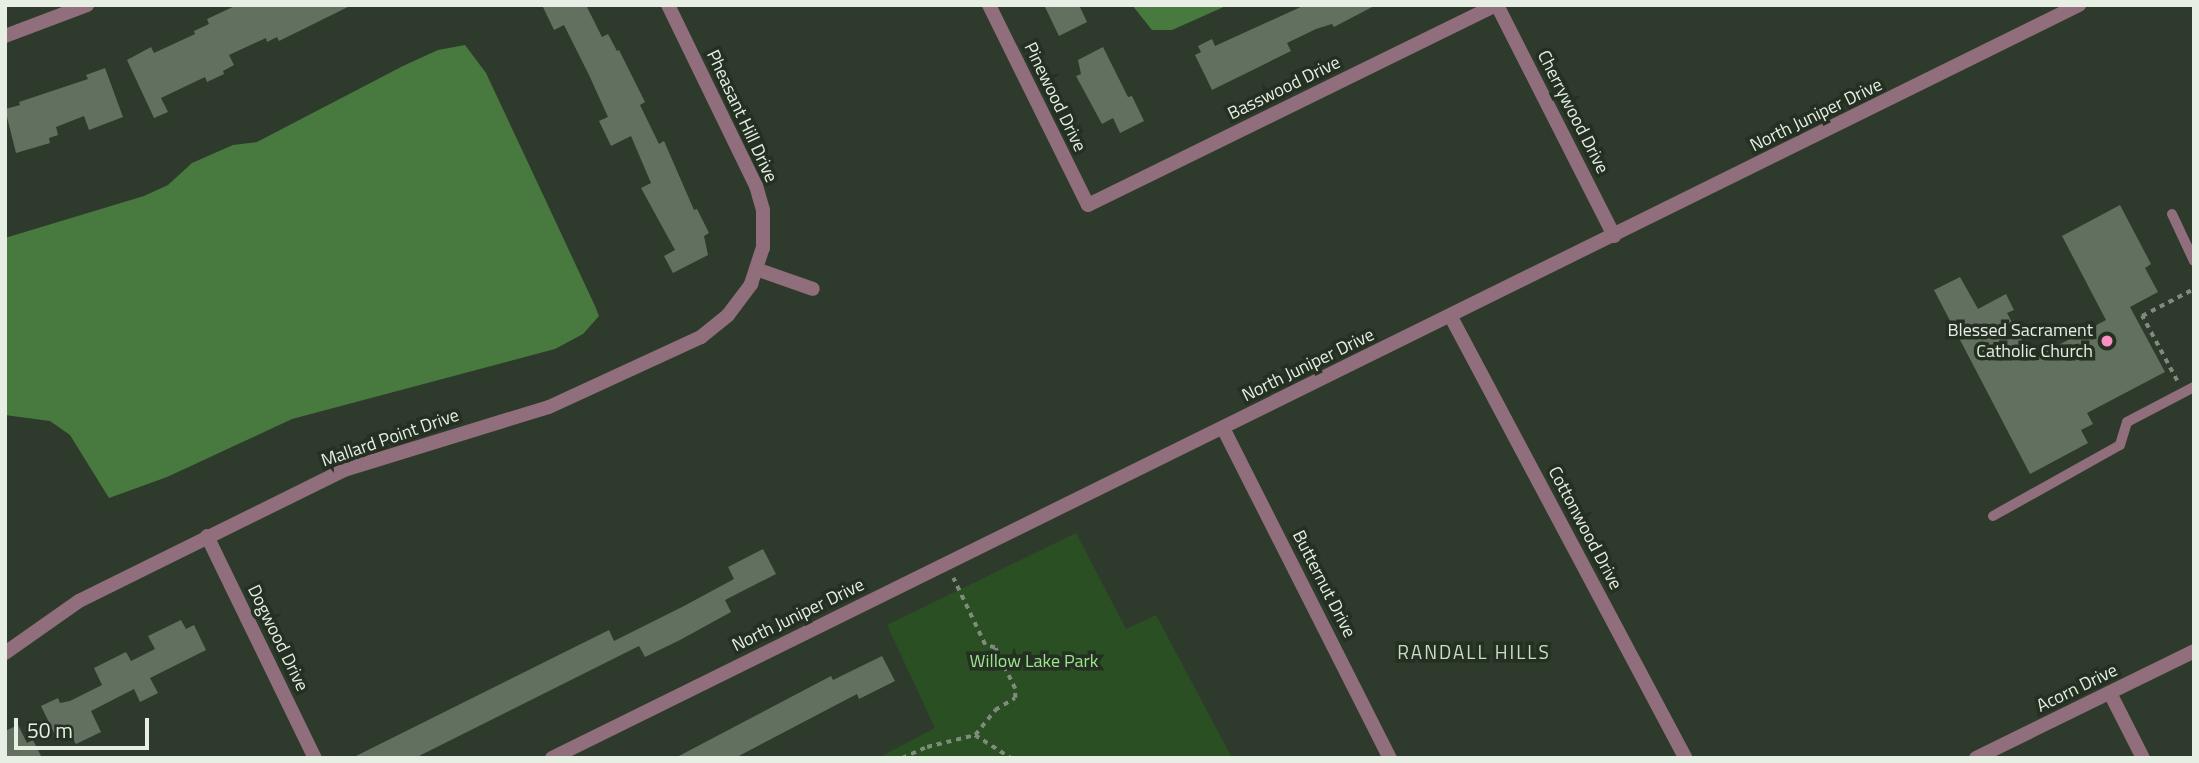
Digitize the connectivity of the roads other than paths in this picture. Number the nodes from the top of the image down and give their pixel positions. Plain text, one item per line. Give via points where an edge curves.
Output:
1 (87, 5) edge
2 (668, 5) edge
3 (989, 5) edge
4 (1497, 5) edge
5 (2079, 5) edge
6 (5, 36) edge
7 (1088, 205) joint
8 (2172, 214) dead end
9 (1614, 236) junction
10 (763, 248) joint
11 (2194, 261) edge
12 (756, 270) junction
13 (813, 289) dead end
14 (1451, 317) junction
15 (2194, 387) edge
16 (1223, 428) junction
17 (1993, 516) dead end
18 (207, 536) junction
19 (2194, 651) edge
20 (5, 653) edge
21 (2110, 693) junction
22 (315, 758) edge
23 (552, 758) edge
24 (1390, 758) edge
25 (1685, 758) edge
26 (1976, 758) edge
27 (2143, 758) edge

1 - 6 street
2 - 10 street, Pheasant Hill Drive via 755,186 763,210
3 - 7 street, Pinewood Drive
4 - 7 street, Basswood Drive
4 - 9 street, Cherrywood Drive
5 - 9 street, North Juniper Drive
8 - 11 lane
9 - 14 street, North Juniper Drive
10 - 12 street, Mallard Point Drive
12 - 13 street
12 - 18 street, Mallard Point Drive via 746,293 728,315 701,337 648,363 549,407 344,470
14 - 16 street, North Juniper Drive
14 - 25 street, Cottonwood Drive
15 - 17 lane via 2127,422 2120,445
16 - 23 street, North Juniper Drive
16 - 24 street, Butternut Drive
18 - 20 street, Mallard Point Drive via 79,601
18 - 22 street, Dogwood Drive
19 - 21 street, Acorn Drive
21 - 26 street, Acorn Drive
21 - 27 street

